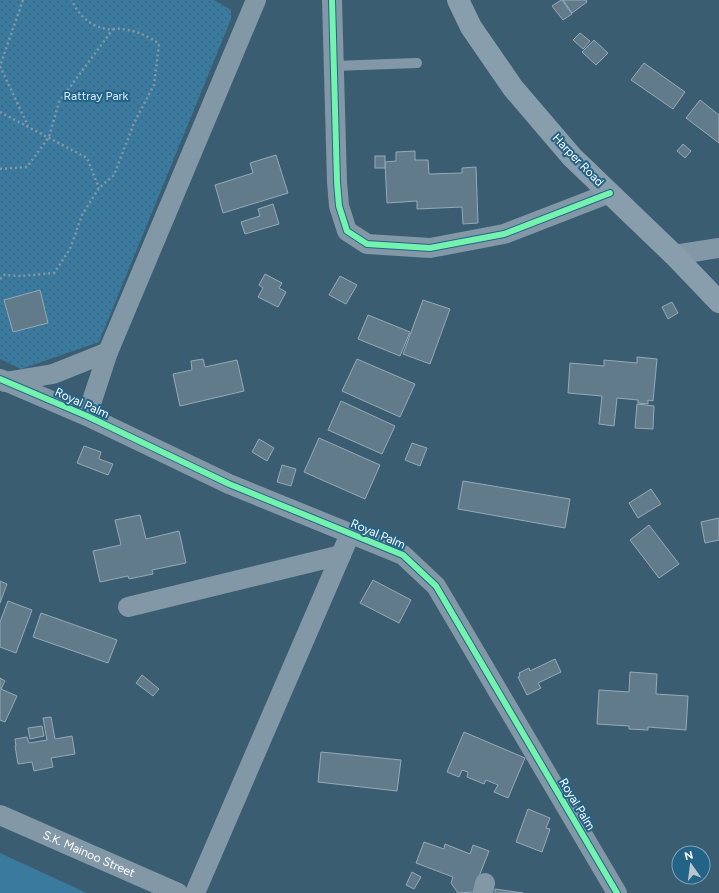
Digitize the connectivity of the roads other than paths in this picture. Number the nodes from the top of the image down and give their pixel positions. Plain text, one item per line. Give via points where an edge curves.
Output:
1 (256, 0) edge
2 (332, 0) edge
3 (458, 0) edge
4 (418, 63) dead end
5 (334, 66) junction
6 (610, 193) junction
7 (719, 248) edge
8 (674, 255) junction
9 (719, 302) edge
10 (108, 352) junction
11 (3, 380) edge
12 (87, 416) junction
13 (350, 534) junction
14 (341, 555) junction
15 (128, 607) dead end
16 (0, 815) edge
17 (178, 893) edge
18 (195, 893) edge
19 (617, 893) edge

1 - 10 street
2 - 5 street
3 - 6 main road, Harper Road via 471,27 513,88 572,157
4 - 5 lane
5 - 6 street via 339,206 347,231 367,244 430,248 504,234
6 - 8 main road, Harper Road
7 - 8 street
8 - 9 main road, Harper Road
10 - 11 street via 53,374
10 - 12 street
11 - 12 street, Royal Palm
12 - 13 street, Royal Palm via 229,484
13 - 14 street
13 - 19 street, Royal Palm via 402,555 436,586
14 - 15 street
14 - 18 street
16 - 17 street, S.K. Mainoo Street

